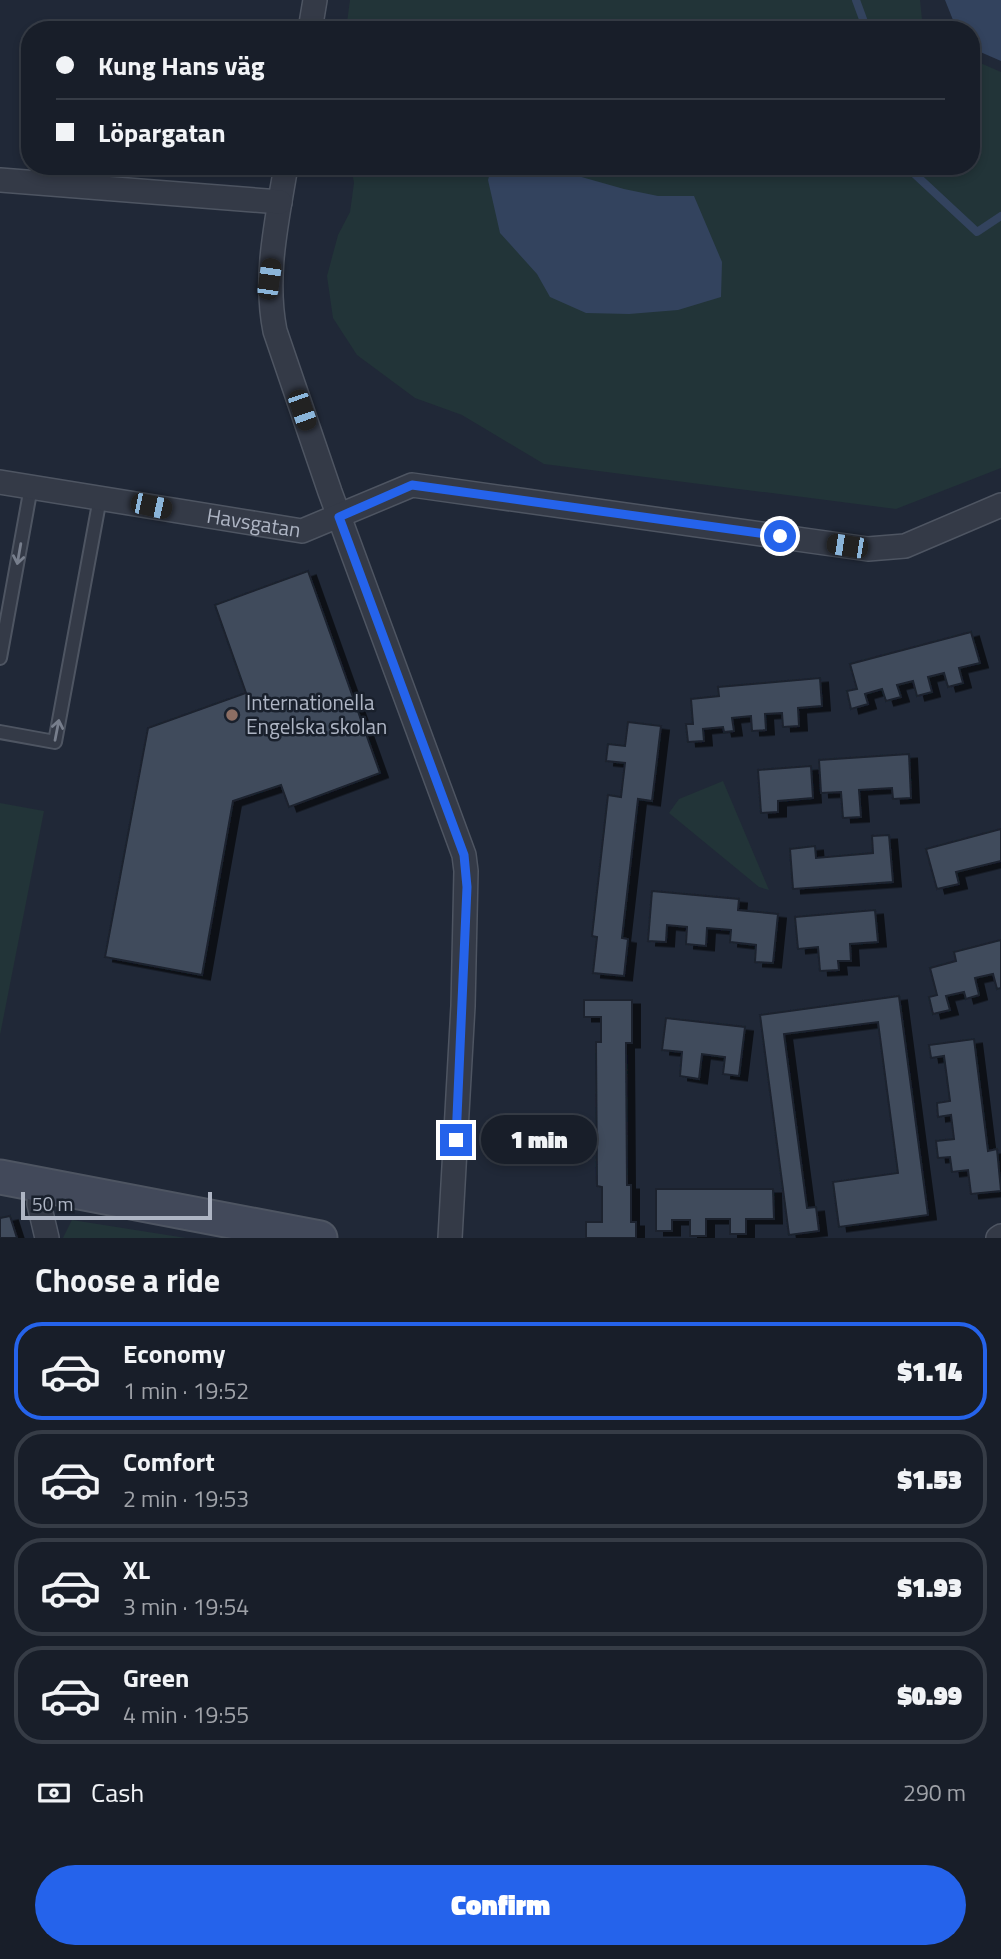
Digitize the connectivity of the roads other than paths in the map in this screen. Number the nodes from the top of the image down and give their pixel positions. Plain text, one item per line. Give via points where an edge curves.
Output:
1 (315, 0) edge
2 (312, 21) edge
3 (284, 175) edge
4 (0, 180) edge
5 (280, 202) junction
6 (0, 482) edge
7 (31, 487) junction
8 (100, 498) junction
9 (1001, 505) edge
10 (339, 517) junction
11 (0, 658) edge
12 (0, 732) edge
13 (0, 1177) edge
14 (40, 1185) junction
15 (47, 1238) edge
16 (320, 1238) edge
17 (450, 1238) edge

1 - 2 street
3 - 5 street
4 - 5 street
5 - 10 street via 269,279 275,331
6 - 7 street, Havsgatan
7 - 8 street, Havsgatan
7 -> 11 lane
8 - 10 street, Havsgatan via 302,531
12 -> 8 lane via 55,742
9 - 10 street, Havsgatan via 905,547 868,549 412,485
10 - 17 street via 465,863 463,1006
13 - 14 street
14 - 15 street
14 - 16 street

